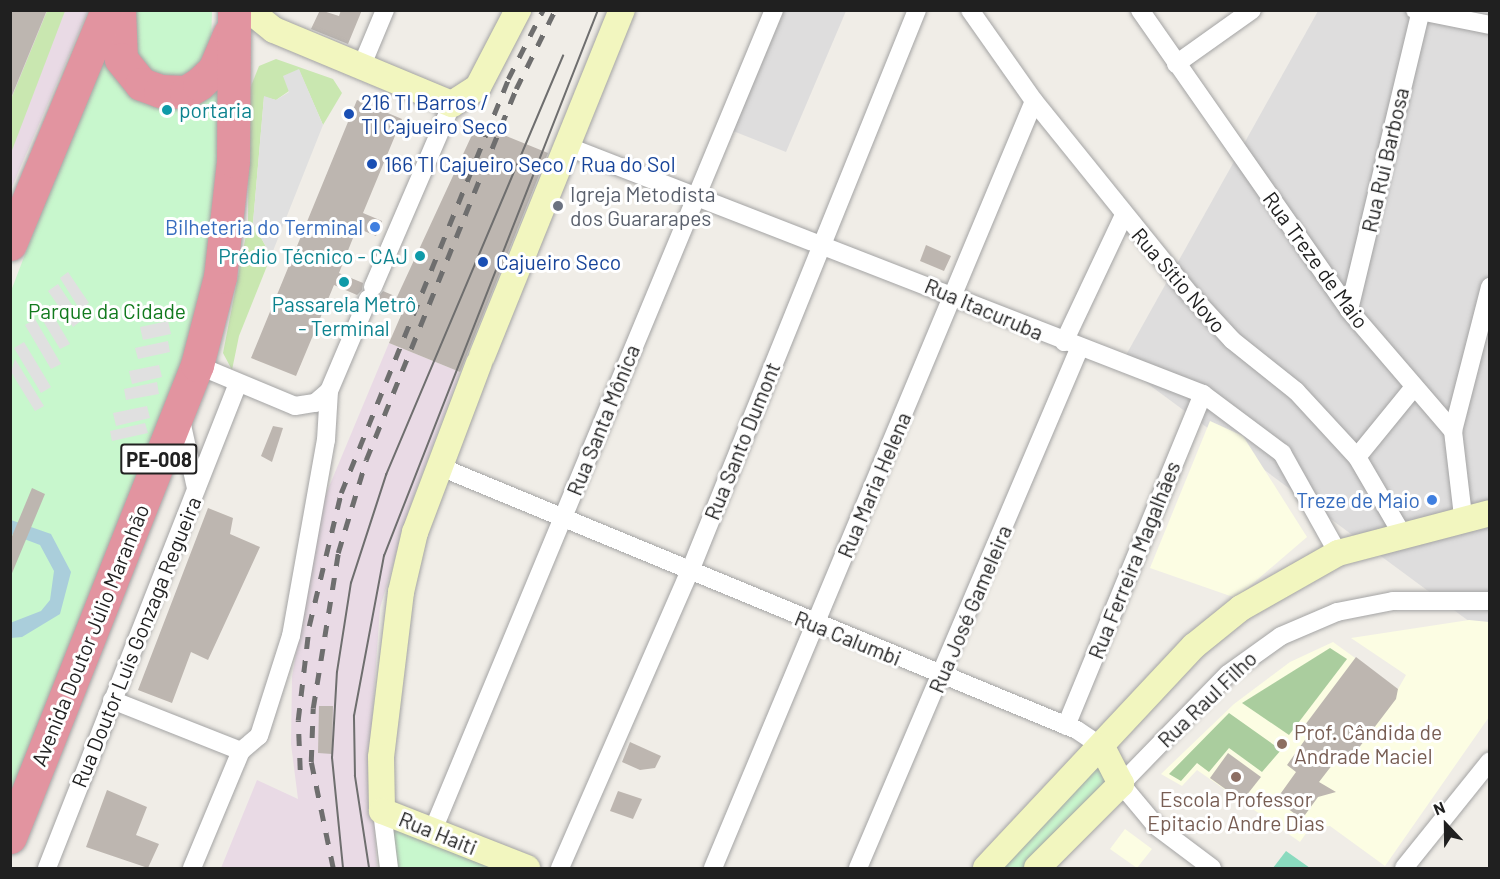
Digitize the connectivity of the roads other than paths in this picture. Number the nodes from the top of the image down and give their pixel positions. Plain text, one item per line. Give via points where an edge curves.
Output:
1 (107, 10) edge
2 (119, 10) edge
3 (385, 10) edge
4 (518, 10) edge
5 (622, 10) edge
6 (774, 10) edge
7 (917, 10) edge
8 (970, 10) edge
9 (1140, 10) edge
10 (1252, 10) edge
11 (1419, 11) edge
12 (239, 13) edge
13 (1490, 25) edge
14 (1176, 64) junction
15 (363, 65) junction
16 (1034, 101) junction
17 (452, 104) junction
18 (566, 146) junction
19 (697, 192) junction
20 (1124, 215) junction
21 (18, 220) edge
22 (823, 243) junction
23 (10, 244) edge
24 (1490, 287) edge
25 (952, 295) junction
26 (1349, 310) junction
27 (1072, 346) junction
28 (196, 365) junction
29 (238, 383) junction
30 (1414, 387) junction
31 (329, 391) junction
32 (1203, 394) junction
33 (178, 409) junction
34 (1453, 431) junction
35 (1357, 457) junction
36 (438, 466) junction
37 (196, 488) junction
38 (1490, 513) edge
39 (1463, 516) junction
40 (563, 517) junction
41 (1402, 534) junction
42 (1338, 553) junction
43 (690, 571) junction
44 (1490, 601) edge
45 (815, 626) junction
46 (942, 675) junction
47 (112, 700) junction
48 (1066, 726) junction
49 (1102, 747) junction
50 (242, 751) junction
51 (1490, 762) edge
52 (1121, 784) junction
53 (382, 811) junction
54 (433, 830) junction
55 (10, 837) edge
56 (47, 868) edge
57 (192, 868) edge
58 (389, 868) edge
59 (527, 868) edge
60 (560, 868) edge
61 (713, 868) edge
62 (858, 868) edge
63 (986, 868) edge
64 (1037, 868) edge
65 (1212, 868) edge
66 (1404, 868) edge

1 - 21 highway
2 - 12 highway via 121,59 141,84 168,92 186,92 214,70
3 - 15 street
4 - 17 street via 478,87
5 - 18 street
6 - 19 street, Rua Santa Mônica
7 - 22 street, Rua Santo Dumont
8 - 16 street, Rua Sítio Novo
9 - 14 street, Rua Treze de Maio
10 - 14 street
11 - 13 street
11 - 26 street, Rua Rui Barbosa
12 - 15 street
12 - 28 highway, Avenida Doutor Júlio Maranhão / PE-008 via 228,218 220,277
14 - 26 street, Rua Treze de Maio
15 - 17 street
16 - 20 street, Rua Sítio Novo
16 - 25 street, Rua Maria Helena
17 - 31 street
18 - 19 street, Rua Itacuruba
18 - 36 street
19 - 22 street, Rua Itacuruba
19 - 40 street, Rua Santa Mônica
20 - 27 street, Rua José Gameleira
20 - 35 street, Rua Sítio Novo via 1211,319 1296,391
21 - 23 highway
22 - 25 street, Rua Itacuruba
22 - 43 street, Rua Santo Dumont
24 - 34 street
25 - 27 street, Rua Itacuruba
25 - 45 street, Rua Maria Helena
26 - 30 street, Rua Treze de Maio
27 - 32 street, Rua Itacuruba
27 - 46 street, Rua José Gameleira
28 - 29 street
28 - 33 highway, Avenida Doutor Júlio Maranhão / PE-008
29 - 31 street via 296,406 315,403
29 - 37 street, Rua Doutor Luis Gonzaga Regueira
30 - 34 street, Rua Treze de Maio
30 - 35 street
31 - 50 street via 318,492 291,636 259,736
32 - 42 street, Rua Itacuruba via 1282,453
32 - 48 street, Rua Ferreira Magalhães
33 - 37 street
33 - 55 highway, Avenida Doutor Júlio Maranhão / PE-008
34 - 39 street
35 - 41 street, Rua Sítio Novo
36 - 40 street, Rua Calumbi
36 - 53 street via 401,592 382,745
37 - 47 street, Rua Doutor Luis Gonzaga Regueira
38 - 39 street
39 - 41 street
40 - 43 street, Rua Calumbi
40 - 54 street, Rua Santa Mônica
41 - 42 street
42 - 49 street via 1270,589 1210,633
43 - 45 street, Rua Calumbi
43 - 60 street, Rua Santo Dumont
44 - 52 street, Rua Raul Filho via 1393,601 1297,627 1241,662
45 - 46 street, Rua Calumbi
45 - 61 street, Rua Maria Helena
46 - 48 street, Rua Calumbi
46 - 62 street, Rua José Gameleira
47 - 50 street
47 - 56 street, Rua Doutor Luis Gonzaga Regueira
48 - 49 street, Rua Calumbi
49 - 52 street
49 - 63 street
50 - 57 street
51 - 66 street
52 - 64 street, Rua Raul Filho
52 - 65 street via 1156,826
53 - 54 street, Rua Haiti
53 - 58 street
54 - 59 street, Rua Haiti

